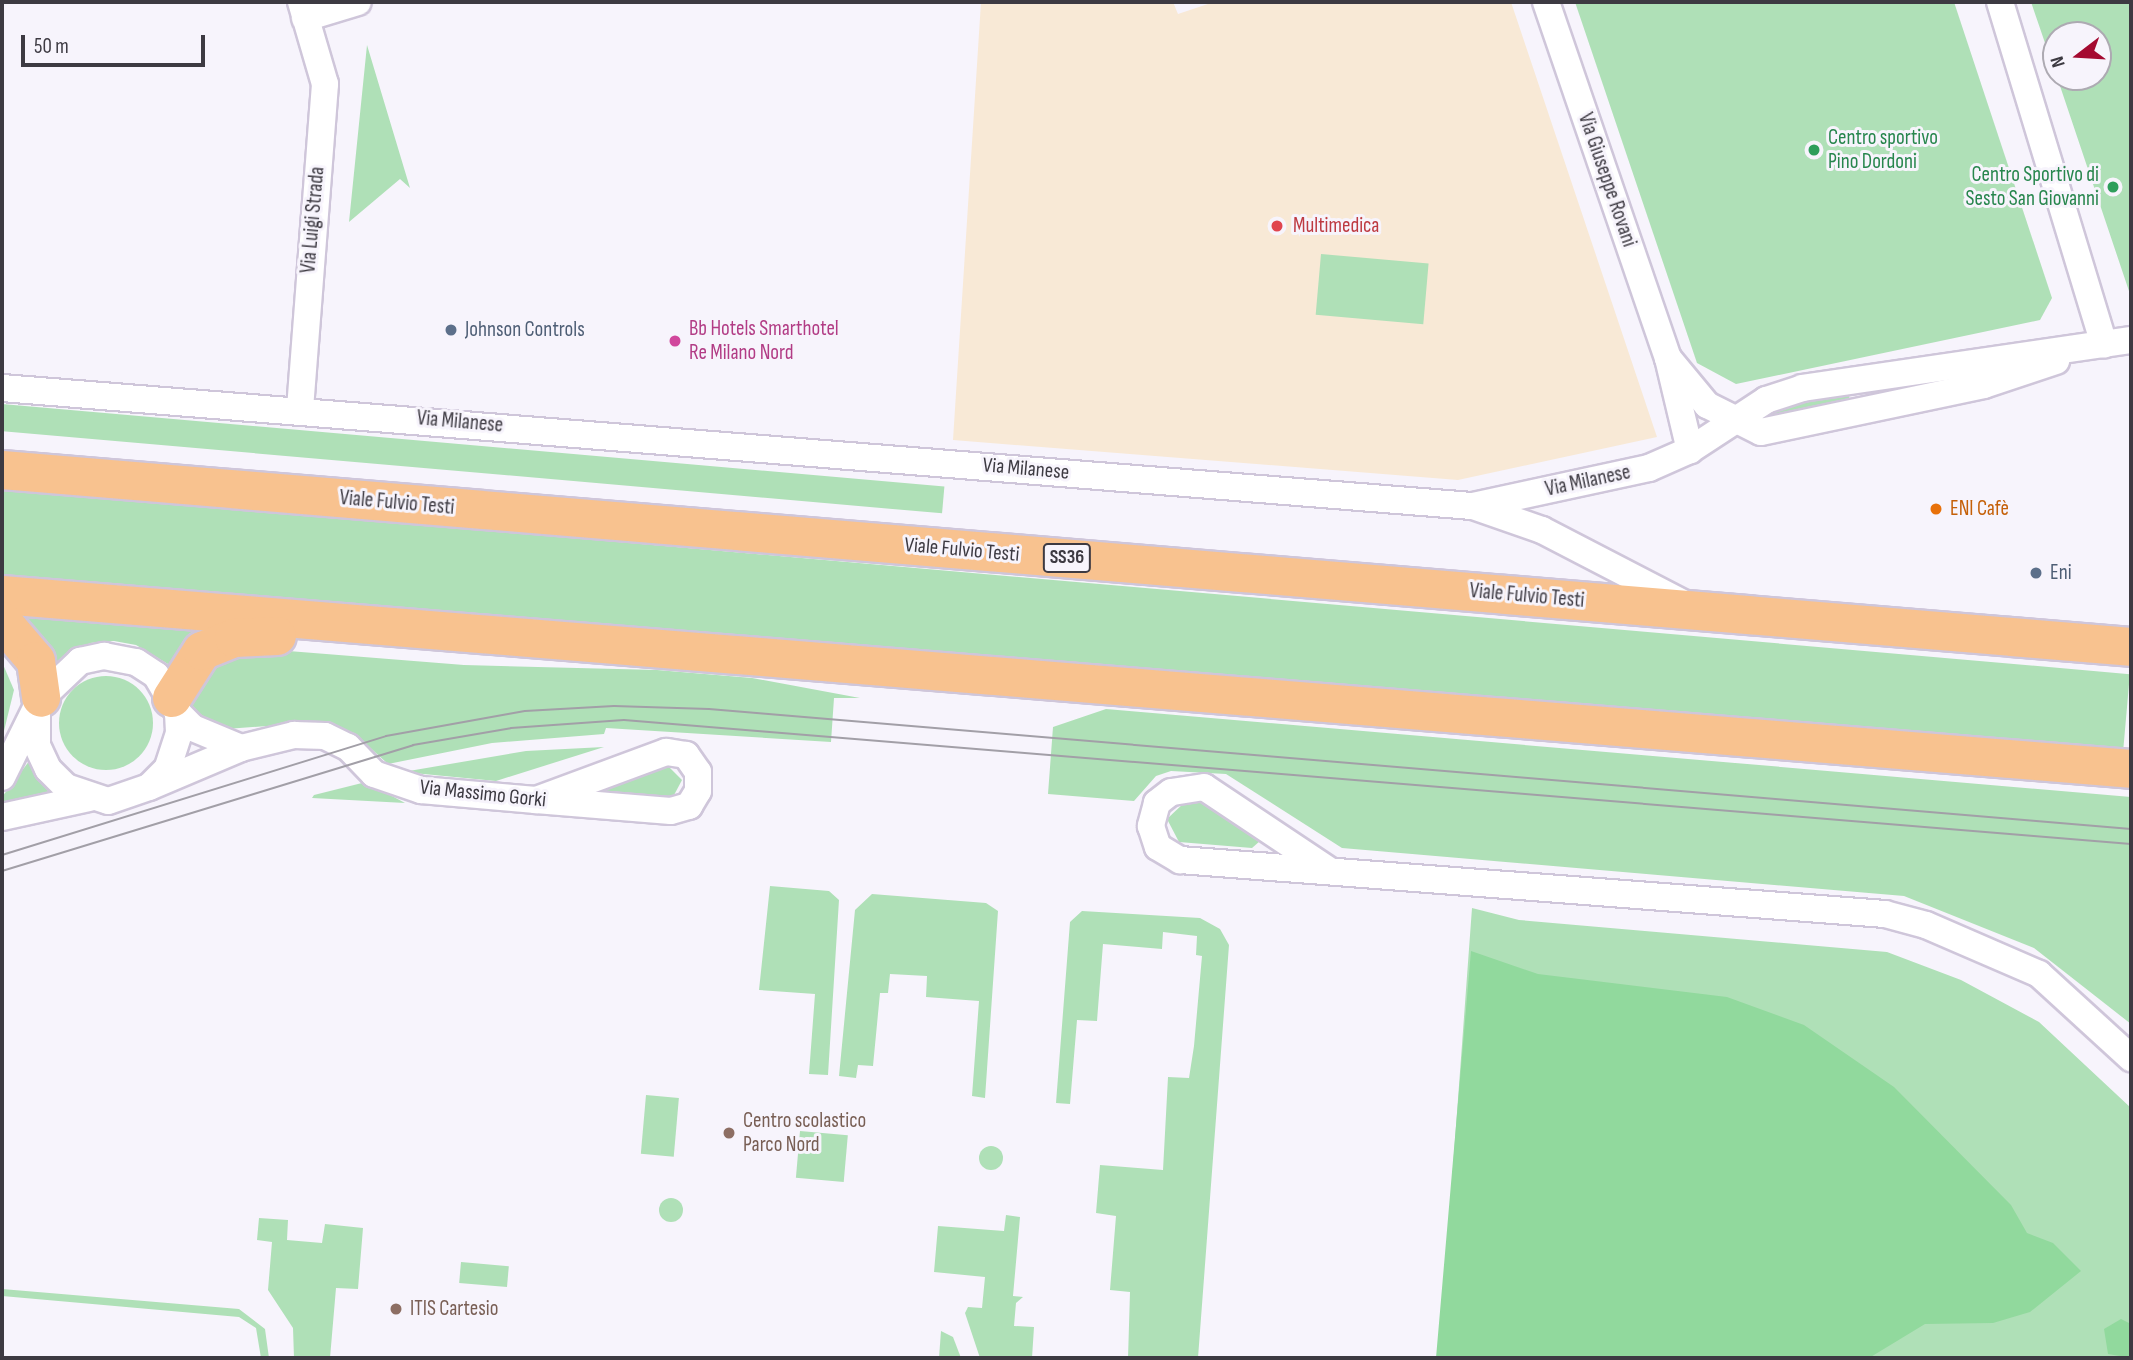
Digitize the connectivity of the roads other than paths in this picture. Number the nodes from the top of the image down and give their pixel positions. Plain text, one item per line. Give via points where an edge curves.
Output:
1 (358, 2) edge
2 (1546, 2) edge
3 (2000, 2) edge
4 (305, 18) edge
5 (2131, 340) edge
6 (2104, 345) junction
7 (1668, 358) junction
8 (2, 388) edge
9 (300, 409) junction
10 (1736, 423) junction
11 (1690, 450) junction
12 (5, 470) edge
13 (1473, 506) junction
14 (2, 595) edge
15 (1699, 611) junction
16 (2, 621) edge
17 (521, 639) junction
18 (2131, 647) edge
19 (175, 705) junction
20 (39, 707) junction
21 (242, 748) junction
22 (2131, 769) edge
23 (2, 777) edge
24 (149, 787) junction
25 (89, 798) junction
26 (536, 800) junction
27 (2, 817) edge
28 (1330, 871) junction
29 (2131, 1058) edge

1 - 4 street
2 - 7 street, Via Giuseppe Rovani
3 - 6 street
4 - 9 street, Via Luigi Strada via 325,84
5 - 6 street, Via Milanese
6 - 10 street, Via Milanese via 1982,358 1802,388 1766,400
6 - 10 street, Via Milanese via 1984,385 1789,431 1761,432
7 - 10 street, Via Giuseppe Rovani via 1707,405
7 - 11 street, Via Giuseppe Rovani
8 - 9 street
9 - 13 street, Via Milanese
10 - 11 street, Via Milanese
11 - 13 street, Via Milanese via 1649,468
12 - 15 main road, Viale Fulvio Testi / SS36
13 - 15 street via 1542,530
14 - 17 main road
15 - 18 main road, Viale Fulvio Testi / SS36
16 - 20 main road via 36,661
17 - 19 main road via 464,648 234,638 202,651
17 - 22 main road
19 - 20 street via 136,662 104,656 59,675
19 - 21 street via 193,728
19 - 24 street via 174,757
20 - 23 street
20 - 25 street via 37,745 48,769
21 - 24 street, Via Massimo Gorki
21 - 26 street, Via Massimo Gorki via 294,736 325,736 397,783
24 - 25 street via 126,798
25 - 27 street
26 - 26 street, Via Massimo Gorki via 666,752 686,755 698,772 698,791 689,806 671,811
28 - 28 street via 1204,787 1171,792 1157,803 1152,826 1169,856
28 - 29 street via 1885,914 1978,943 2039,975

